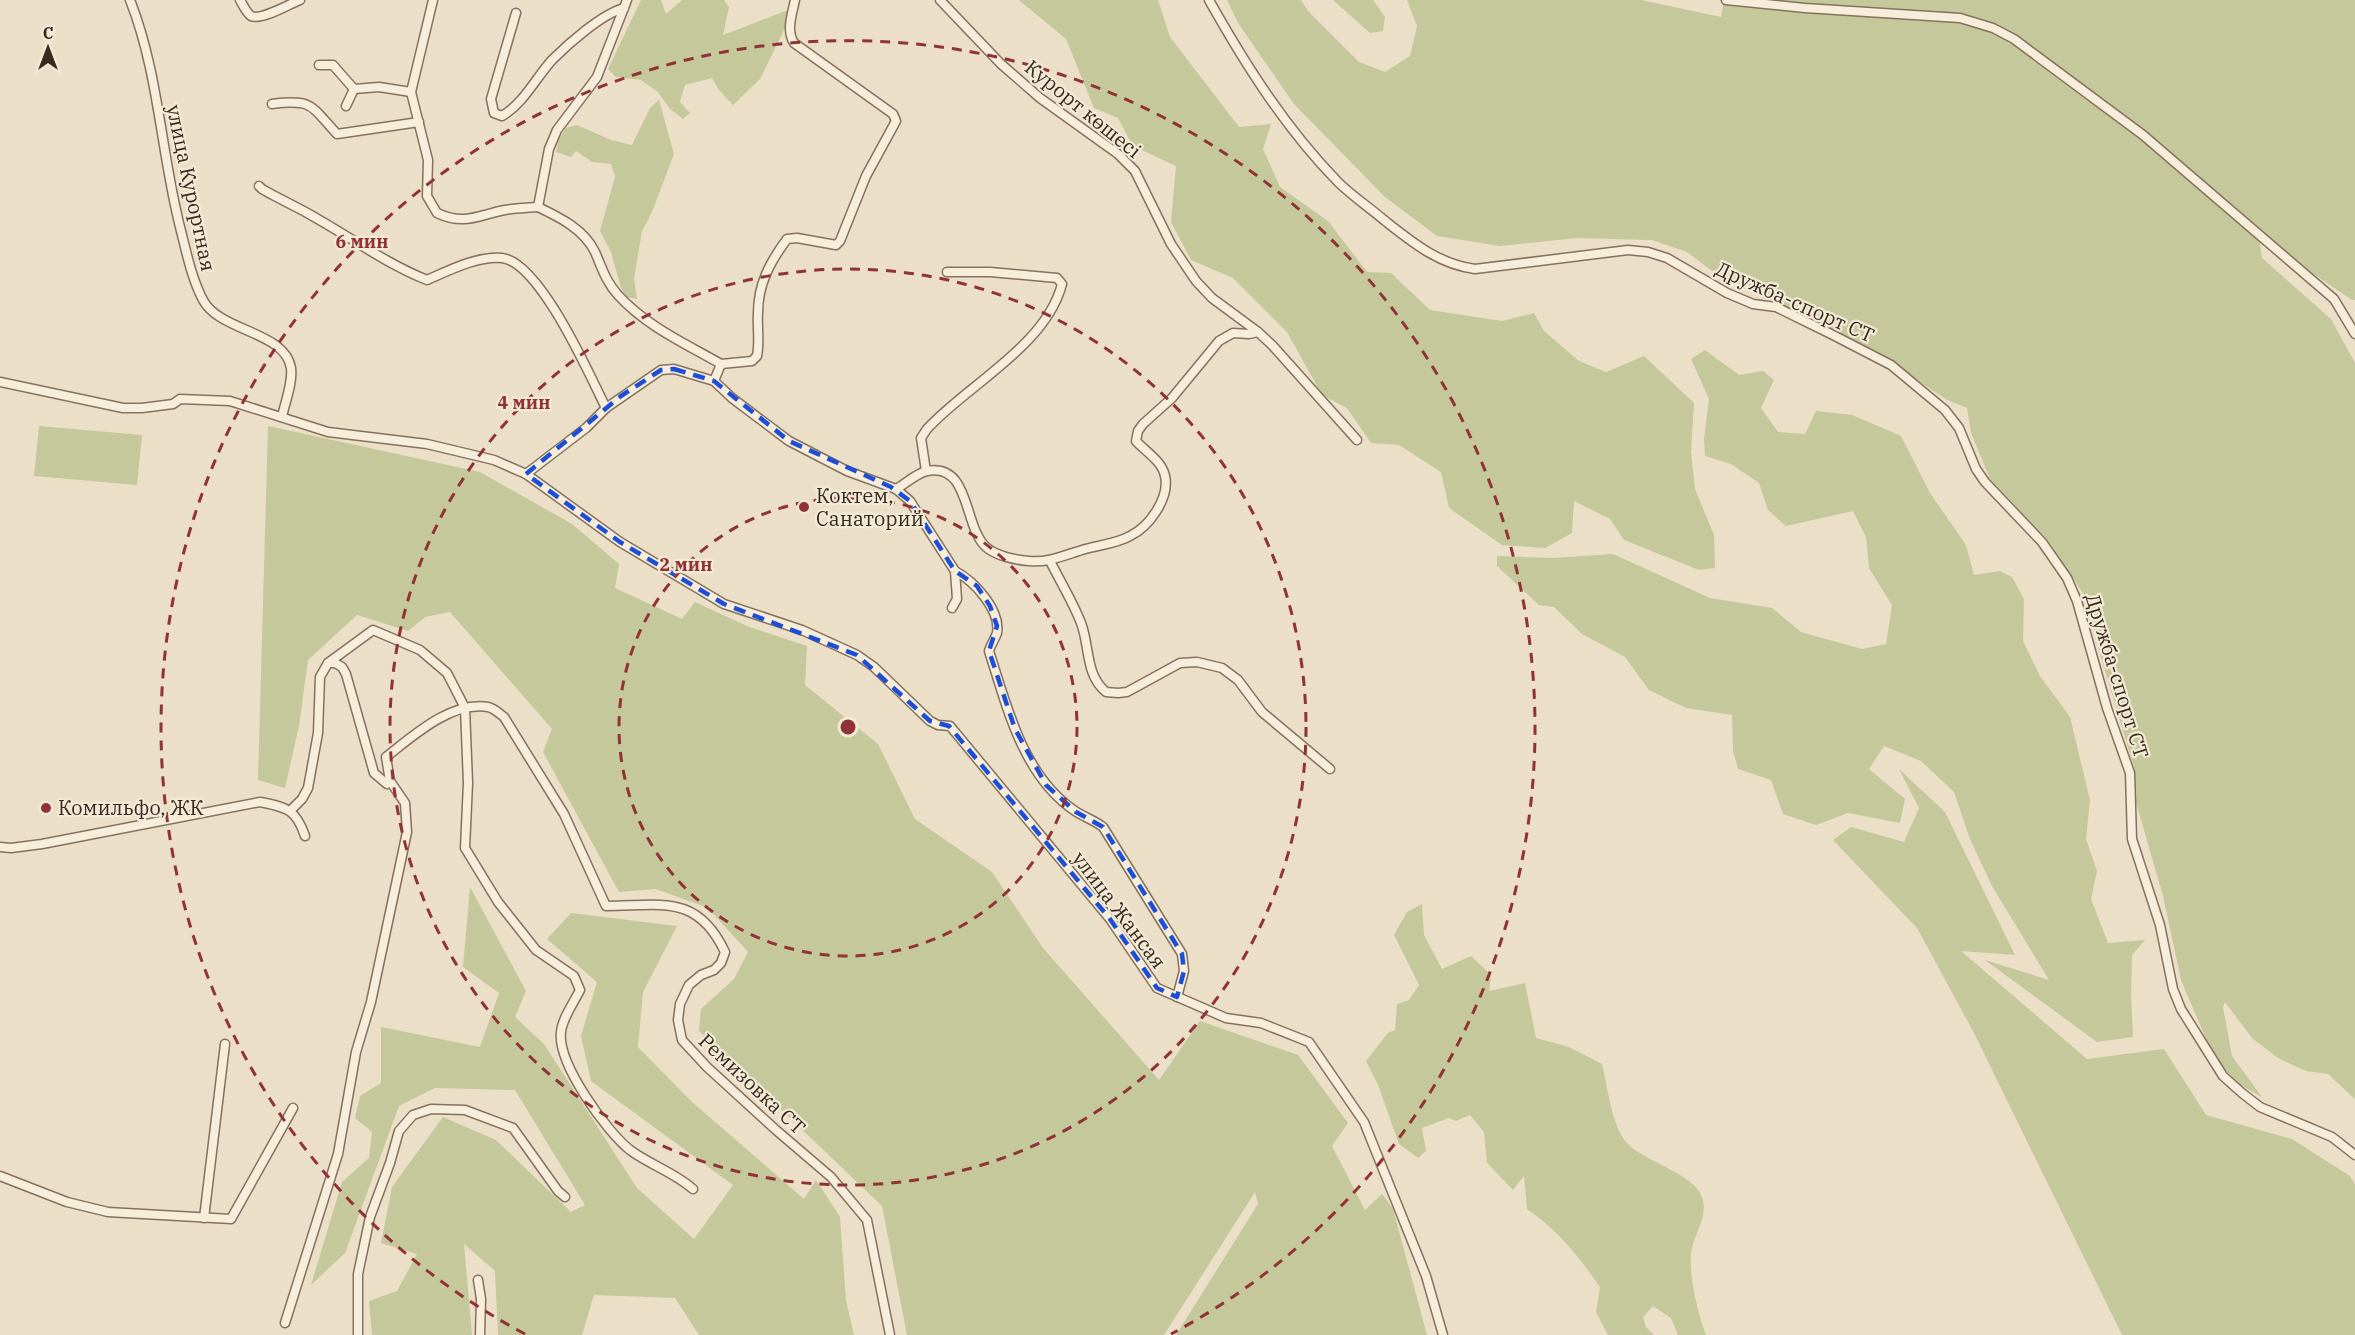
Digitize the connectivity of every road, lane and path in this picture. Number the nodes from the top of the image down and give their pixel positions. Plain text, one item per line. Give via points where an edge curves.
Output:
1 (130, 0) edge
2 (240, 0) edge
3 (300, 0) edge
4 (433, 0) edge
5 (795, 0) edge
6 (940, 0) edge
7 (1209, 0) edge
8 (1726, 0) edge
9 (626, 4) edge
10 (516, 14) dead end
11 (319, 65) dead end
12 (354, 89) junction
13 (411, 92) junction
14 (272, 104) dead end
15 (346, 106) dead end
16 (418, 122) junction
17 (259, 186) dead end
18 (538, 207) junction
19 (947, 272) dead end
20 (1258, 332) junction
21 (2355, 334) edge
22 (721, 364) junction
23 (714, 381) junction
24 (0, 382) edge
25 (606, 408) junction
26 (282, 417) junction
27 (1357, 440) dead end
28 (926, 471) junction
29 (526, 474) junction
30 (896, 489) junction
31 (1050, 561) junction
32 (955, 571) junction
33 (952, 608) dead end
34 (328, 663) junction
35 (465, 708) junction
36 (1330, 769) dead end
37 (390, 781) junction
38 (290, 811) junction
39 (305, 836) dead end
40 (0, 847) edge
41 (1177, 997) junction
42 (225, 1044) dead end
43 (293, 1108) dead end
44 (2355, 1155) edge
45 (0, 1176) edge
46 (693, 1189) dead end
47 (566, 1197) dead end
48 (204, 1218) junction
49 (478, 1280) dead end
50 (285, 1323) dead end
51 (358, 1335) edge
52 (480, 1335) edge
53 (890, 1335) edge
54 (1443, 1335) edge

1 - 26 street, улица Курортная via 138,20 174,205 193,279 205,304 226,322 275,345 291,365
2 - 3 street via 248,14 262,17
4 - 13 street
5 - 22 street via 790,29 795,43 893,114 896,121 866,176 840,241 836,245 787,239 771,260 761,285 757,356 752,361
6 - 20 street, Курорт көшесі via 1001,64 1040,98 1118,154 1134,171 1184,265 1212,298
7 - 44 street, Дружба-спорт СТ via 1236,48 1282,113 1339,183 1435,258 1474,269 1628,250 1648,252 1667,258 1727,293 1753,304 1776,307 1891,365 1945,410 1959,428 1976,470 2042,542 2067,578 2077,601 2130,773 2132,839 2160,925 2181,1009 2223,1076 2242,1093 2260,1107 2332,1137
8 - 21 street via 1960,18 2014,39 2143,135 2334,299
9 - 10 street via 611,11 552,60 514,110 502,116 494,113 491,99
9 - 18 street via 597,77 557,130 549,149
11 - 12 street via 333,65
12 - 13 street via 379,87
12 - 15 street
13 - 16 street
14 - 16 street via 309,104 337,134
16 - 18 street via 428,160 428,196 437,213 458,220 475,219 505,210
17 - 25 street via 427,280 470,262 509,260 539,286 554,306
18 - 22 street via 575,228 593,249 607,283 635,310
19 - 28 street via 1034,275 1057,278 1062,284 1030,337 927,429 921,438
20 - 27 street, Курорт көшесі
20 - 31 street via 1233,333 1219,341 1172,398 1138,431 1136,441 1161,466 1166,477 1161,503 1151,518 1132,536
22 - 23 street
23 - 25 street via 674,369 661,370
23 - 30 street via 789,441 847,471
24 - 26 street via 123,408 173,404 180,399 230,401
25 - 29 street
26 - 29 street via 328,432 427,444 494,460
28 - 30 street
28 - 31 street via 948,473 955,478 986,547 1014,559
29 - 41 street, улица Жансая via 620,542 724,604 802,630 858,655 930,721 950,728 1110,919 1157,988
30 - 32 street via 910,501
31 - 36 street via 1081,623 1096,681 1106,692 1127,692 1180,663 1197,662 1222,668 1238,680 1262,712
32 - 33 street via 957,599
32 - 41 street via 977,586 990,606 997,626 989,651 1028,756 1046,785 1076,812 1104,827 1182,954 1184,971
34 - 35 street via 373,630 420,650 447,673
34 - 37 street via 342,667 346,674 374,772 387,784
34 - 38 street via 320,677 318,733 308,788
35 - 37 street via 429,723 386,757
35 - 46 street via 465,848 498,902 536,950 574,976 580,990 561,1030 561,1049 590,1101 614,1135 630,1149
35 - 53 street, Ремизовка СТ via 490,707 504,717 564,814 606,906 678,906 705,921 716,933 725,952 721,963 689,985 684,994 678,1020 682,1040 831,1177 867,1220
37 - 50 street via 405,802 406,832 391,913 356,1052 338,1154
38 - 39 street via 300,821
38 - 40 street via 260,802 42,844
41 - 54 street, улица Жансая via 1226,1018 1262,1023 1309,1042 1364,1122 1426,1276
42 - 48 street
43 - 48 street via 231,1219
45 - 48 street via 67,1202 108,1212
47 - 51 street via 513,1128 465,1110 431,1109 413,1115 399,1131 370,1217 358,1274
49 - 52 street

